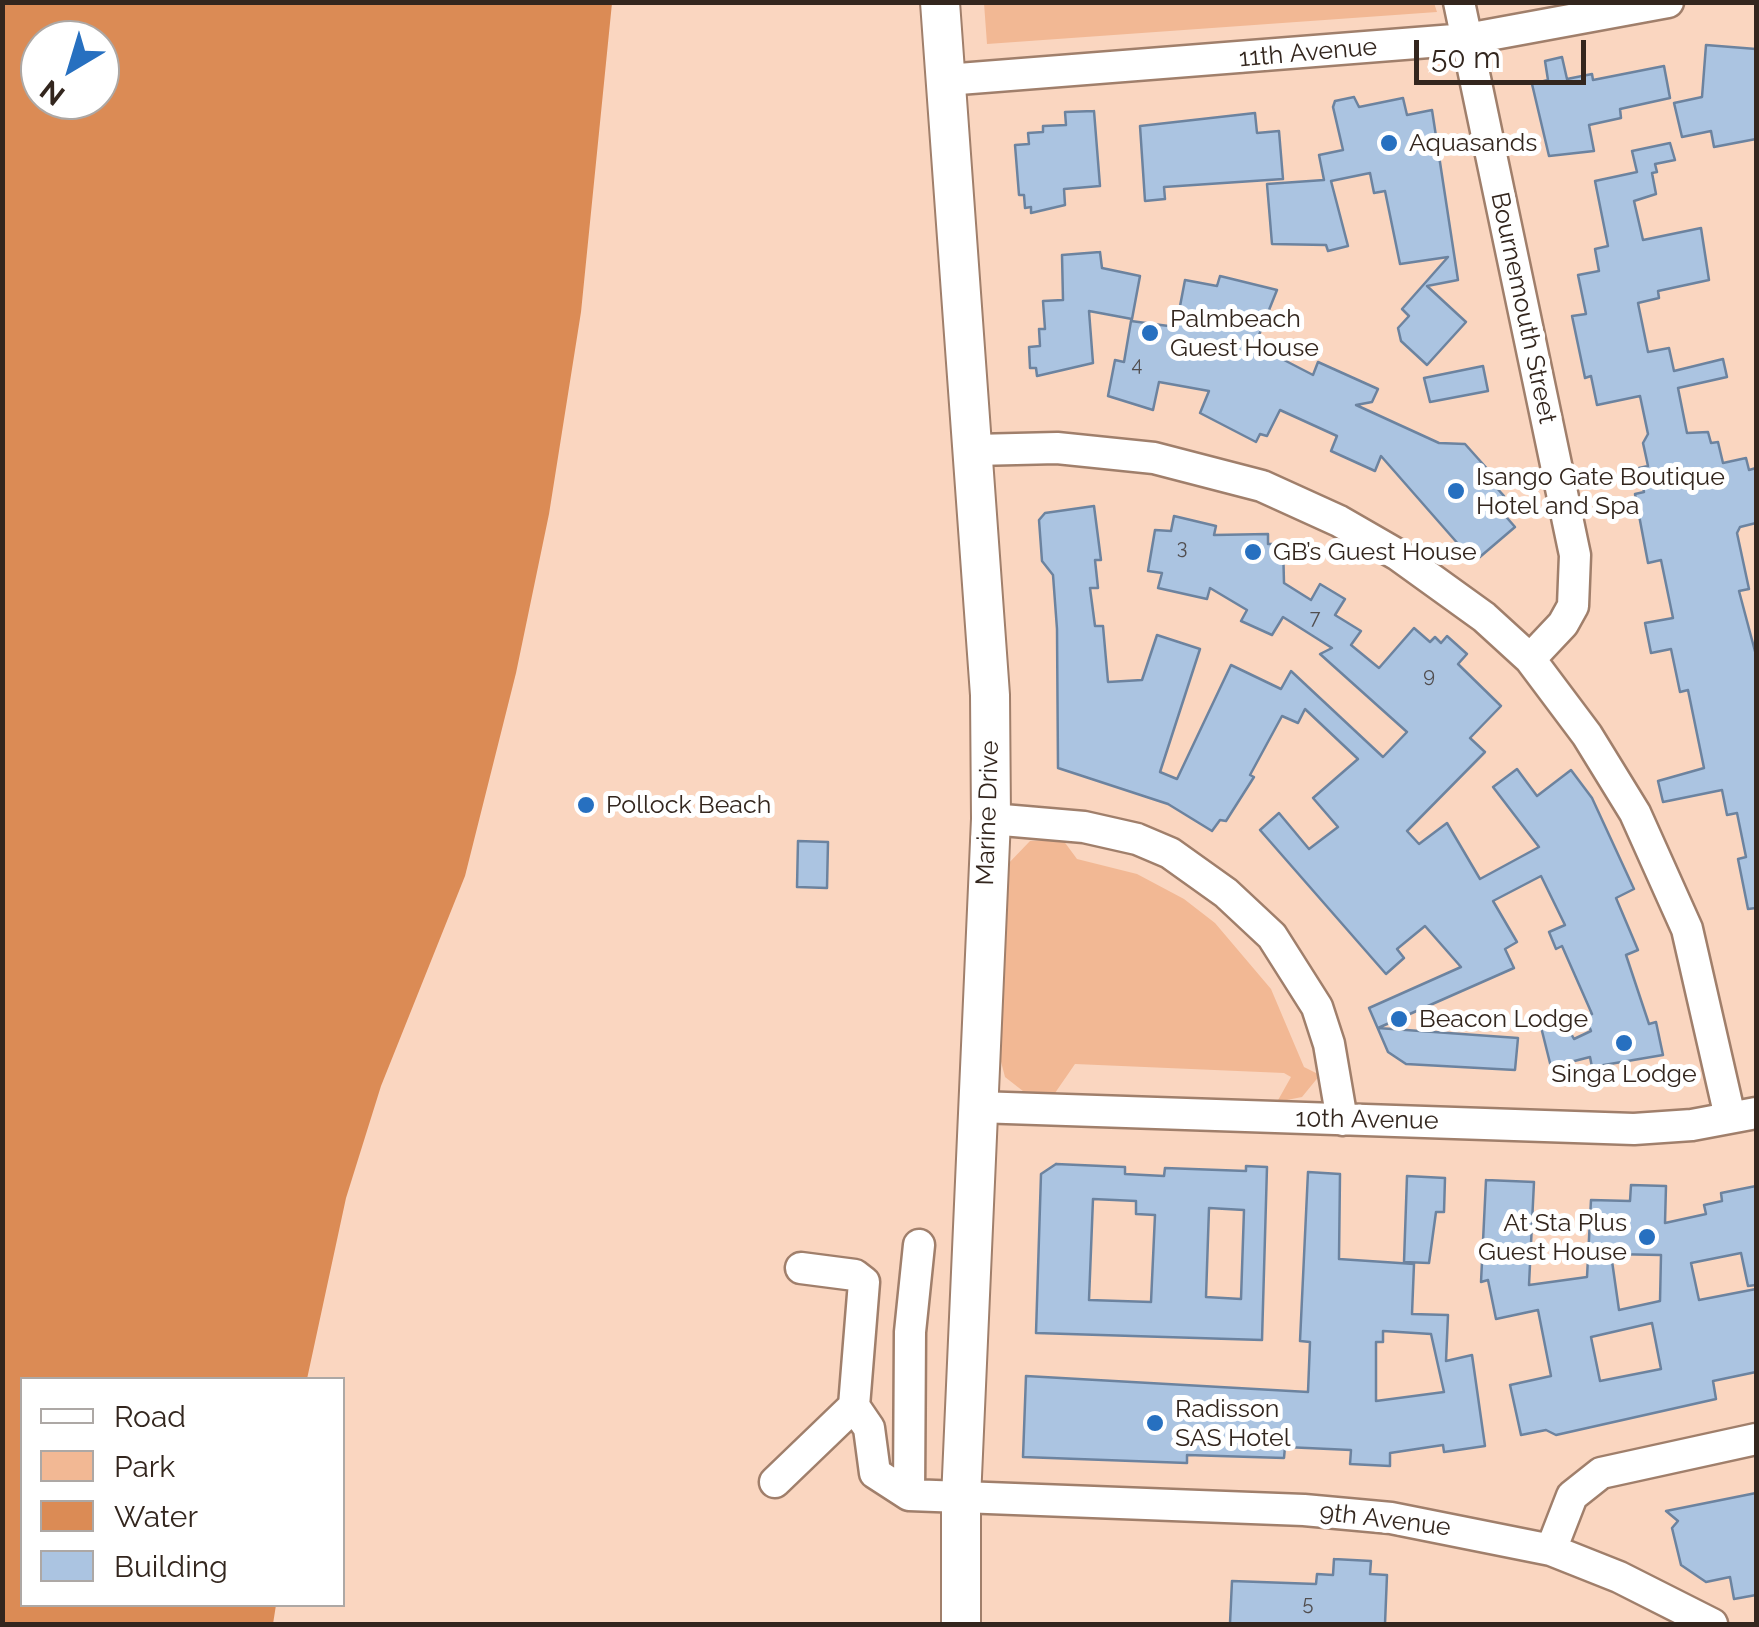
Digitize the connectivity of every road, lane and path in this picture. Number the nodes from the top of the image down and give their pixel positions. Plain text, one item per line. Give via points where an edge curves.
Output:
1 (940, 2) edge
2 (1459, 2) edge
3 (1668, 2) edge
4 (1467, 39) junction
5 (946, 80) junction
6 (975, 450) junction
7 (1530, 659) junction
8 (990, 819) junction
9 (977, 1107) junction
10 (1743, 1115) edge
11 (1342, 1120) junction
12 (918, 1245) dead end
13 (800, 1268) dead end
14 (854, 1406) junction
15 (1756, 1439) edge
16 (775, 1482) dead end
17 (909, 1494) junction
18 (961, 1499) junction
19 (1550, 1550) junction
20 (962, 1624) edge
21 (1712, 1624) edge

1 - 5 main road, Marine Drive
2 - 4 street, Bournemouth Street
3 - 4 street, 11th Avenue
4 - 5 street, 11th Avenue
4 - 7 street, Bournemouth Street via 1575,555 1573,606
5 - 6 main road, Marine Drive
6 - 7 street via 1111,452 1262,486 1398,555
6 - 8 main road, Marine Drive via 988,644
7 - 10 street via 1609,770 1671,890
8 - 9 main road, Marine Drive
8 - 11 street via 1137,839 1226,892 1272,936 1317,1007
9 - 11 street, 10th Avenue
9 - 18 main road, Marine Drive
10 - 11 street, 10th Avenue via 1634,1129
12 - 17 street
13 - 14 street via 864,1282
14 - 16 street
14 - 17 street via 869,1428 875,1474
15 - 19 street via 1601,1472 1572,1496
17 - 18 street, 9th Avenue
18 - 19 street, 9th Avenue via 1341,1513
18 - 20 main road, Marine Drive
19 - 21 street, 9th Avenue

